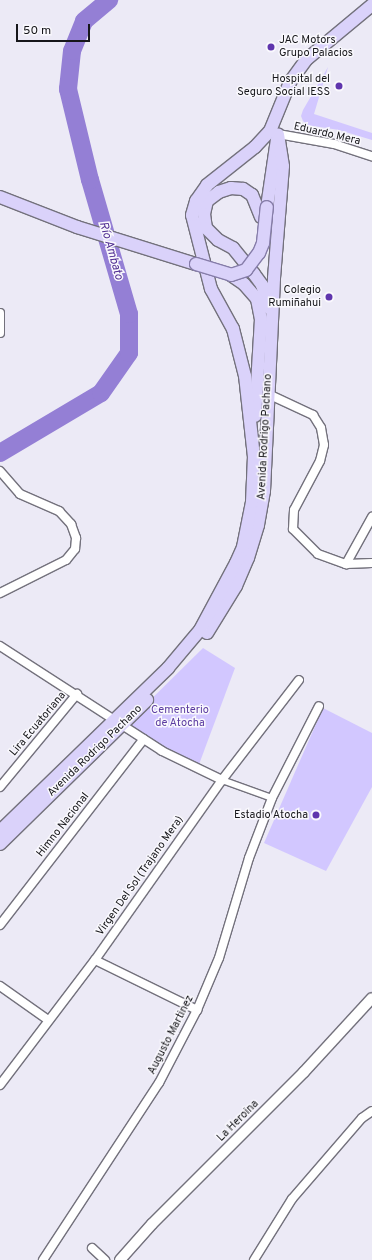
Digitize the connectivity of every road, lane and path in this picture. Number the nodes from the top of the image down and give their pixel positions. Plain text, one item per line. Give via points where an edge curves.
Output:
1 (372, 5) edge
2 (274, 133) junction
3 (372, 156) edge
4 (0, 197) edge
5 (264, 212) junction
6 (196, 264) junction
7 (232, 275) junction
8 (0, 312) edge
9 (271, 315) junction
10 (0, 333) edge
11 (268, 394) junction
12 (253, 436) junction
13 (0, 471) edge
14 (372, 516) edge
15 (372, 563) edge
16 (346, 564) junction
17 (0, 593) edge
18 (0, 646) edge
19 (299, 680) dead end
20 (77, 694) junction
21 (319, 706) dead end
22 (120, 722) junction
23 (144, 739) junction
24 (222, 780) junction
25 (0, 787) edge
26 (272, 798) junction
27 (0, 831) edge
28 (0, 844) edge
29 (0, 925) edge
30 (94, 960) junction
31 (0, 986) edge
32 (372, 998) edge
33 (197, 1010) junction
34 (48, 1020) junction
35 (0, 1085) edge
36 (372, 1111) edge
37 (92, 1248) dead end
38 (43, 1260) edge
39 (105, 1260) edge
40 (120, 1260) edge
41 (254, 1260) edge

1 - 2 main road via 327,44 298,83
2 - 3 street, Eduardo Mera via 334,144
2 - 5 main road via 263,177
2 - 9 main road, Avenida Rodrigo Pachano via 283,166
2 - 12 main road via 207,185 196,200 192,215 211,290 233,329 246,376
4 - 6 main road via 77,227
5 - 6 main road, bridge via 255,252 245,264 232,269
5 - 7 main road, bridge via 259,254 246,270
5 - 9 main road via 252,195 243,189 231,188 219,192 207,201 204,214 206,228 218,240 233,248 262,285
6 - 7 main road, bridge
7 - 12 main road via 257,299 261,319 260,372
8 - 10 street
9 - 11 main road, Avenida Rodrigo Pachano
11 - 16 street via 313,415 321,428 323,439 320,461 294,510 293,529 318,554
11 - 22 main road, Avenida Rodrigo Pachano via 264,491 258,525 236,586 204,638
12 - 22 main road, Avenida Rodrigo Pachano via 252,502 247,530 225,586 203,626
13 - 17 street via 9,483 33,502 59,511 71,524 76,538 75,549 66,560
14 - 16 street
15 - 16 street
18 - 20 street
19 - 24 street, Virgen Del Sol (Trajano Mera)
20 - 22 street
20 - 25 street, Lira Ecuatoriana
21 - 26 street, Augusto Martinez
22 - 23 street
22 - 27 main road, Avenida Rodrigo Pachano
22 - 28 main road, Avenida Rodrigo Pachano
23 - 24 street via 182,762
23 - 29 street, Himno Nacional
24 - 26 street
24 - 30 street, Virgen Del Sol (Trajano Mera)
26 - 33 street, Augusto Martinez via 249,858 218,958
30 - 33 street
30 - 34 street, Virgen Del Sol (Trajano Mera)
31 - 34 street
32 - 40 street, La Heroina via 304,1072 152,1224
33 - 38 street, Augusto Martinez via 159,1083
34 - 35 street, Virgen Del Sol (Trajano Mera)
36 - 41 street via 362,1118 292,1199
37 - 39 street

